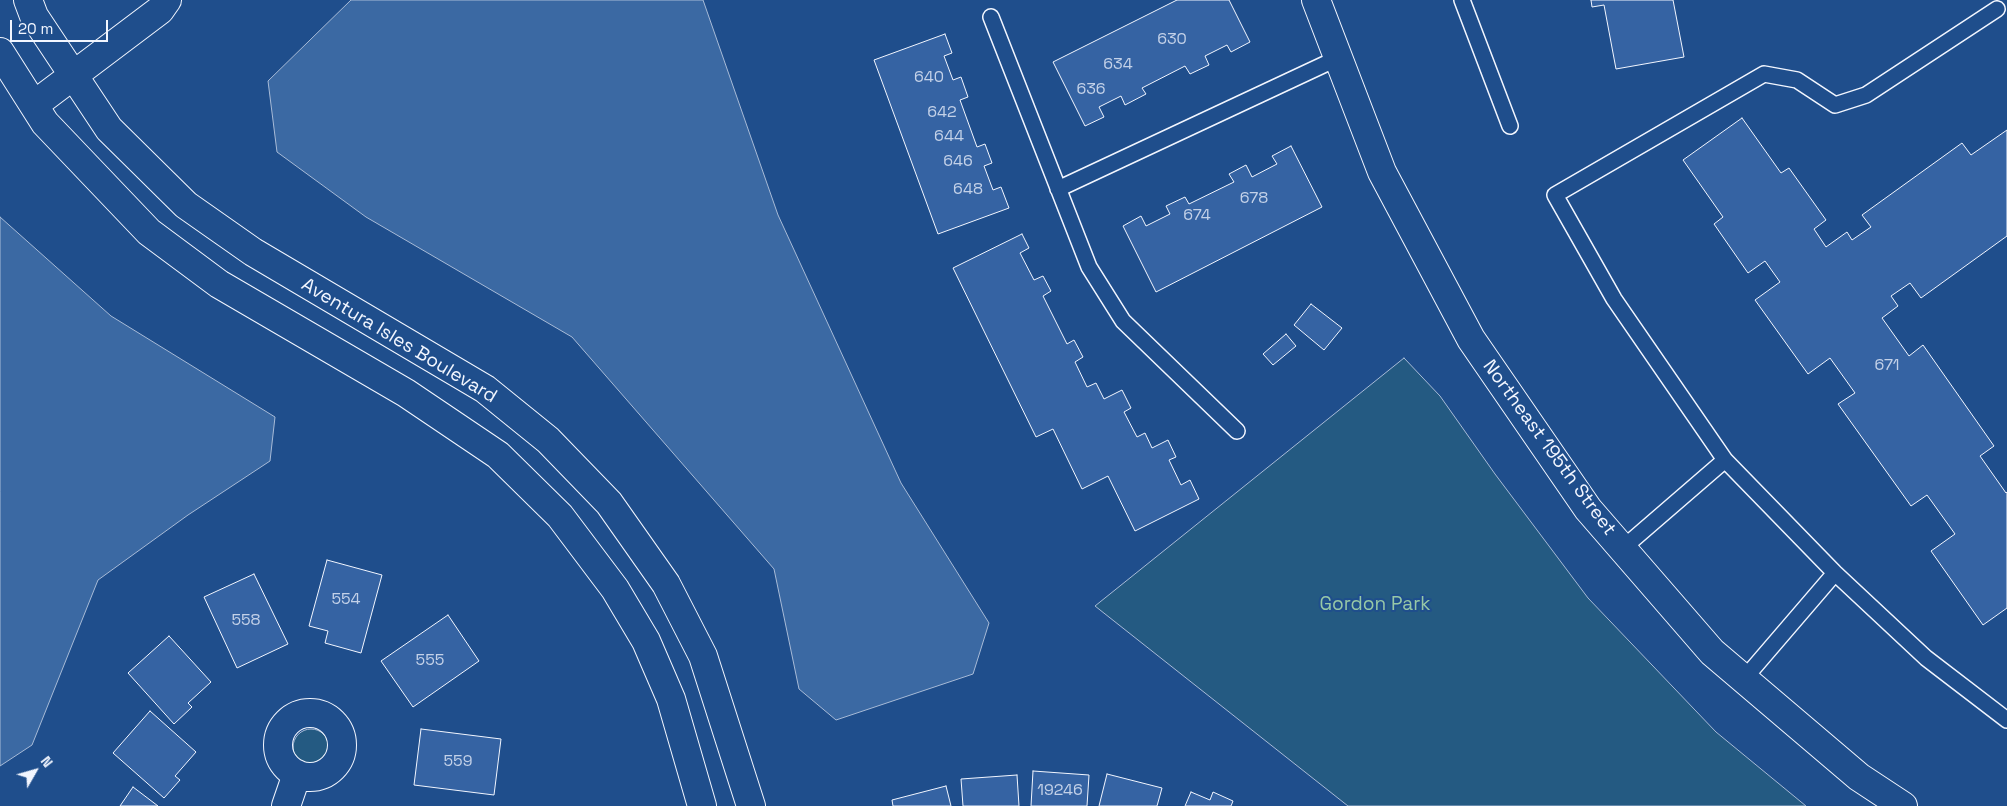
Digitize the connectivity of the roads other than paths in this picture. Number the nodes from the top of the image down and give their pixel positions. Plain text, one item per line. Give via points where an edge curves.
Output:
1 (28, 0) edge
2 (167, 0) edge
3 (1316, 0) edge
4 (1462, 0) edge
5 (1997, 9) dead end
6 (991, 17) dead end
7 (0, 52) edge
8 (1338, 58) junction
9 (74, 76) junction
10 (34, 105) junction
11 (1510, 126) dead end
12 (1058, 189) junction
13 (1238, 431) dead end
14 (1725, 460) junction
15 (1622, 549) junction
16 (1835, 573) junction
17 (1744, 679) junction
18 (2007, 720) edge
19 (297, 774) dead end
20 (286, 806) edge
21 (702, 806) edge
22 (751, 806) edge
23 (1903, 806) edge

1 - 9 street, Aventura Isles Boulevard via 34,16
2 - 9 street via 160,10
3 - 8 street, Northeast 195th Street
4 - 11 lane
5 - 14 lane via 1866,95 1835,105 1797,80 1764,74 1555,195 1614,299
6 - 12 lane
7 - 10 street
8 - 12 lane
8 - 15 street, Northeast 195th Street via 1382,172 1471,339 1588,509
9 - 10 street
9 - 22 street, Aventura Isles Boulevard via 108,129 186,205 252,252 485,389 548,440 609,504 666,584 703,656
10 - 21 street via 45,123 150,232 219,284 406,393 498,455 560,516 615,589 646,640 671,699
12 - 13 lane via 1089,267 1124,321
14 - 15 lane
14 - 16 lane
15 - 17 street, Northeast 195th Street via 1712,652
16 - 17 lane
16 - 18 lane via 1926,658
17 - 23 street, Northeast 195th Street via 1859,777
19 - 20 street

